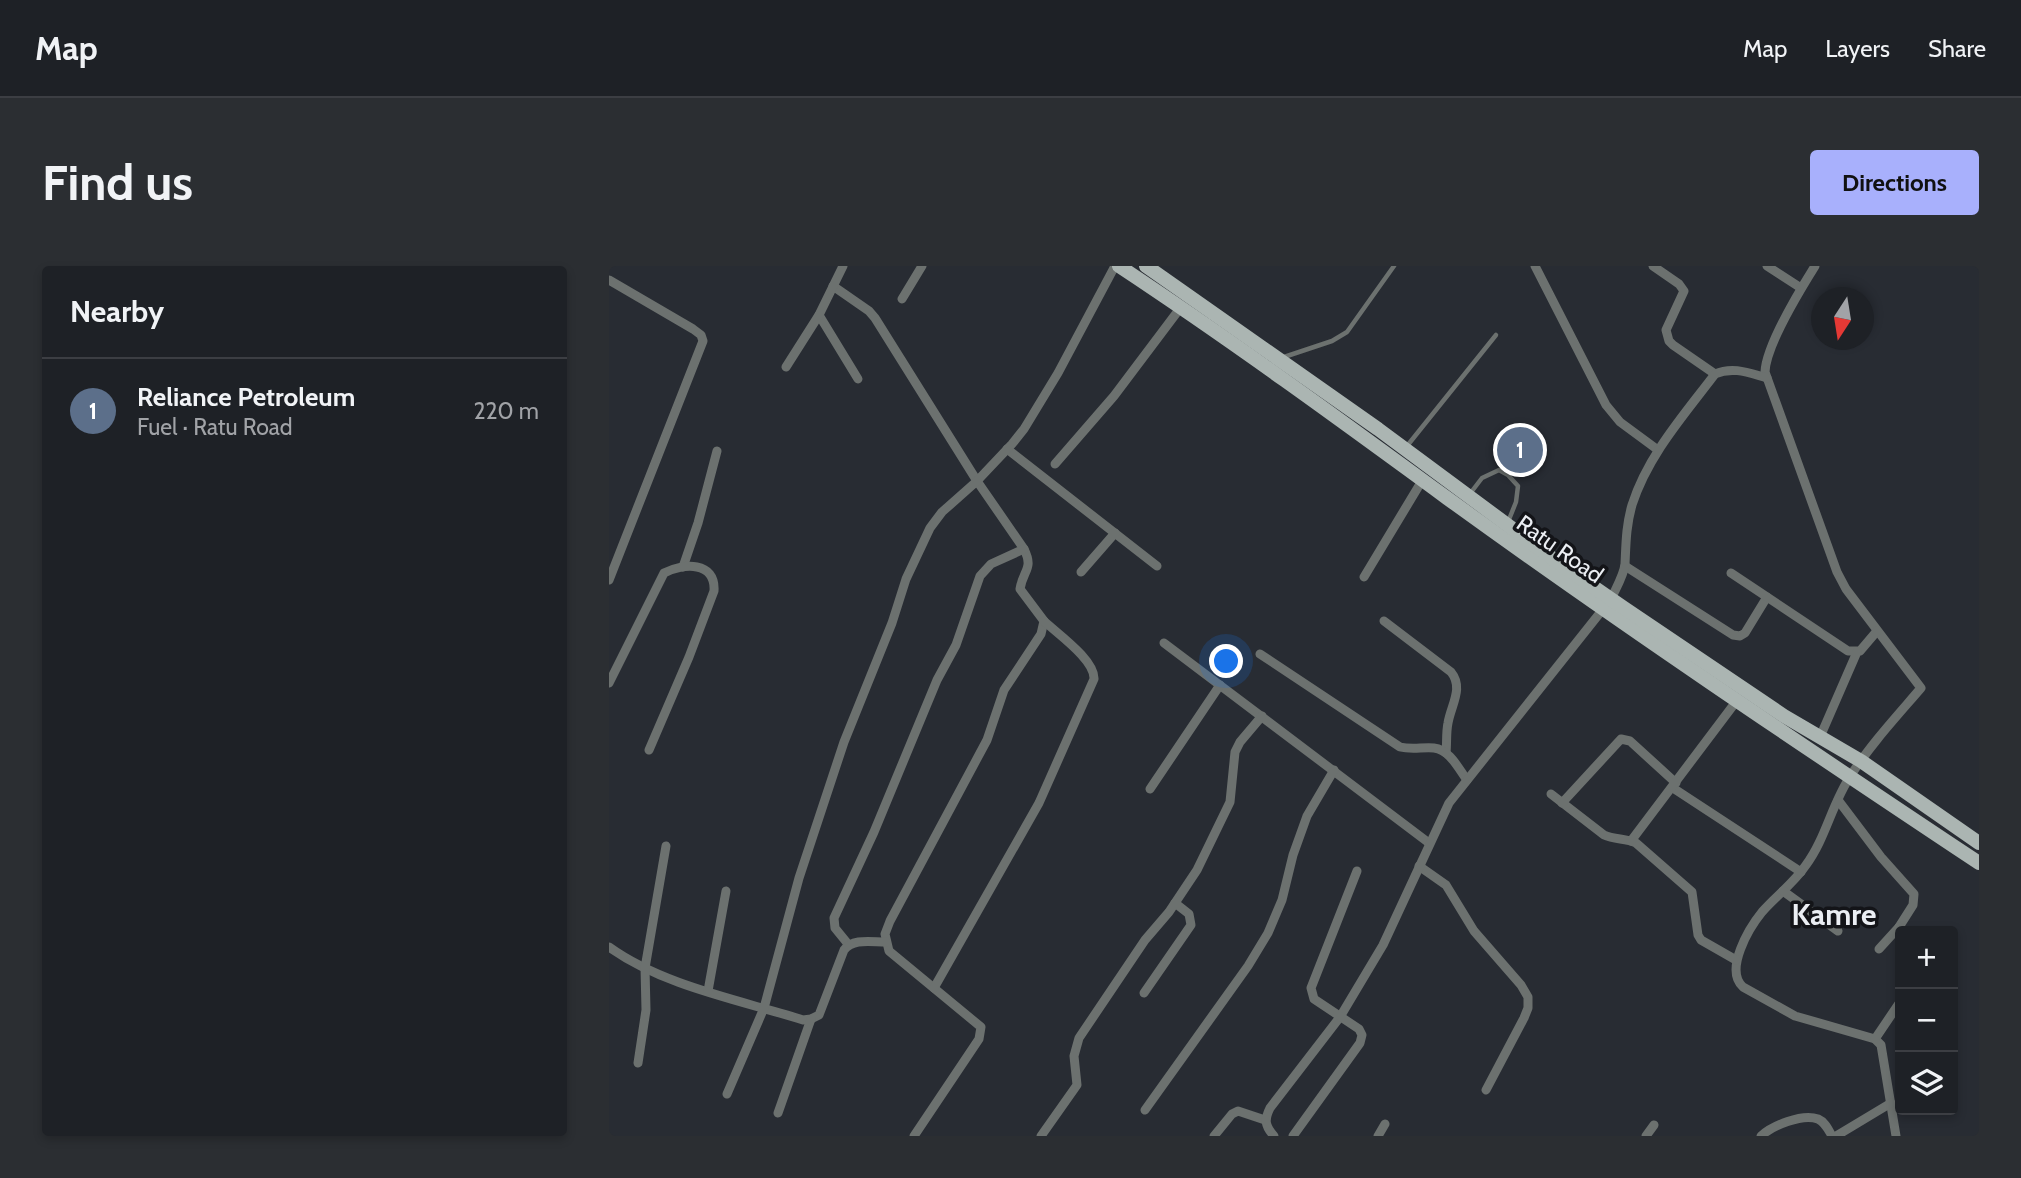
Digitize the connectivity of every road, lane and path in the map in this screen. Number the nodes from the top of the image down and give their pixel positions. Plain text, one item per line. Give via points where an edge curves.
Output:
1 (843, 266) edge
2 (922, 266) edge
3 (1117, 266) edge
4 (1146, 266) edge
5 (1395, 266) edge
6 (1535, 266) edge
7 (1653, 266) edge
8 (1766, 266) edge
9 (1815, 266) edge
10 (609, 280) edge
11 (833, 286) junction
12 (1801, 288) junction
13 (902, 299) dead end
14 (1181, 307) junction
15 (819, 315) junction
16 (1496, 335) dead end
17 (1279, 359) junction
18 (786, 367) dead end
19 (1715, 374) junction
20 (1767, 378) junction
21 (858, 379) dead end
22 (1007, 449) junction
23 (1405, 449) junction
24 (717, 450) dead end
25 (1658, 450) junction
26 (1055, 464) dead end
27 (1423, 479) junction
28 (977, 481) junction
29 (1463, 500) junction
30 (1504, 530) junction
31 (1115, 533) junction
32 (1024, 549) junction
33 (1157, 566) dead end
34 (1625, 566) junction
35 (683, 567) junction
36 (1081, 572) dead end
37 (1731, 573) dead end
38 (1364, 578) dead end
39 (609, 580) edge
40 (1767, 597) junction
41 (1608, 603) junction
42 (1044, 621) junction
43 (1384, 621) dead end
44 (1877, 631) junction
45 (1164, 643) dead end
46 (1857, 652) junction
47 (1260, 654) dead end
48 (609, 683) edge
49 (1220, 685) junction
50 (1738, 699) junction
51 (1262, 716) junction
52 (1819, 737) junction
53 (649, 750) dead end
54 (1447, 753) junction
55 (1861, 761) junction
56 (1333, 770) junction
57 (1850, 776) junction
58 (1467, 780) junction
59 (1674, 786) junction
60 (1150, 789) dead end
61 (1551, 794) dead end
62 (1838, 800) junction
63 (1562, 803) junction
64 (1632, 841) junction
65 (1429, 843) junction
66 (1979, 843) edge
67 (666, 846) dead end
68 (1979, 863) edge
69 (1419, 866) junction
70 (1357, 871) dead end
71 (1801, 872) junction
72 (726, 891) dead end
73 (1783, 891) junction
74 (1175, 903) junction
75 (1902, 926) edge
76 (1838, 931) dead end
77 (1895, 934) edge
78 (885, 942) junction
79 (848, 944) junction
80 (609, 947) edge
81 (1879, 949) dead end
82 (1736, 960) junction
83 (645, 968) junction
84 (934, 988) junction
85 (708, 990) junction
86 (1144, 993) dead end
87 (764, 1008) junction
88 (1895, 1009) edge
89 (1340, 1017) junction
90 (811, 1019) junction
91 (1875, 1039) junction
92 (638, 1063) dead end
93 (1486, 1090) dead end
94 (727, 1094) dead end
95 (1891, 1103) junction
96 (1145, 1110) dead end
97 (778, 1113) dead end
98 (1265, 1120) junction
99 (1385, 1124) dead end
100 (1654, 1125) dead end
101 (1273, 1135) edge
102 (914, 1136) edge
103 (1041, 1136) edge
104 (1215, 1136) edge
105 (1293, 1136) edge
106 (1378, 1136) edge
107 (1646, 1136) edge
108 (1761, 1136) edge
109 (1834, 1136) edge
110 (1896, 1136) edge

1 - 11 street
2 - 13 street
3 - 14 main road, Ratu Road
3 - 22 street via 1058,373
4 - 17 main road, Ratu Road
5 - 17 lane via 1347,332
6 - 25 street via 1606,405 1620,422
7 - 19 street via 1684,291 1665,330 1669,341
8 - 12 street
9 - 12 street
10 - 39 street via 693,329 703,341
11 - 15 street
11 - 28 street via 875,318
12 - 20 street via 1768,356
14 - 26 street
14 - 27 main road, Ratu Road
15 - 18 street
15 - 21 street
16 - 23 lane
17 - 23 main road, Ratu Road
19 - 20 street via 1737,370
19 - 25 street
20 - 44 street via 1837,572
22 - 28 street
22 - 31 street
23 - 29 main road, Ratu Road
24 - 35 street
25 - 34 street via 1626,527
27 - 29 main road, Ratu Road
27 - 38 street
28 - 32 street
28 - 87 street via 930,528 906,579 803,866
29 - 30 main road, Ratu Road
29 - 30 lane via 1482,478 1499,470 1508,475 1518,486
30 - 41 main road, Ratu Road
31 - 33 street
31 - 36 street
32 - 42 street via 1029,560 1020,589
32 - 79 street via 991,564 980,576 956,645 834,918 835,928
34 - 40 street via 1733,635 1745,633
34 - 41 street
35 - 48 street via 673,568 659,579
35 - 53 street via 711,573 714,591
37 - 40 street
40 - 46 street via 1848,651
41 - 50 main road, Ratu Road
41 - 52 main road, Ratu Road
41 - 58 street
42 - 78 street via 1041,634 1004,690 987,740 890,921
42 - 84 street via 1089,662 1094,679 1039,803
43 - 54 street via 1457,679
44 - 46 street
44 - 55 street via 1921,688
45 - 49 street
46 - 52 street
47 - 54 street via 1400,747
49 - 51 street
49 - 60 street
50 - 57 main road, Ratu Road
50 - 59 street
51 - 56 street
51 - 74 street via 1235,752 1230,802 1198,870
52 - 55 main road, Ratu Road
54 - 58 street
55 - 57 street
55 - 66 main road, Ratu Road
56 - 65 street
56 - 96 street via 1307,816 1268,933
57 - 62 street
57 - 68 main road, Ratu Road
58 - 65 street via 1449,803
59 - 63 street via 1630,741 1622,739
59 - 64 street
59 - 71 street
61 - 63 street
62 - 71 street
62 - 75 street via 1914,894
63 - 64 street via 1604,835
64 - 82 street via 1692,892 1702,940
65 - 69 street
67 - 83 street
69 - 89 street via 1383,945
69 - 93 street via 1447,885 1474,932 1528,997 1524,1018
70 - 89 street via 1311,988 1314,999
71 - 73 street
72 - 85 street
73 - 76 street
73 - 82 street via 1754,924
74 - 86 street via 1189,914 1191,925
74 - 103 street via 1079,1038 1074,1056 1077,1085
77 - 81 street
78 - 79 street
78 - 84 street via 889,951
79 - 90 street via 819,1014
80 - 83 street
82 - 91 street via 1735,978 1743,987 1795,1016
83 - 85 street
83 - 92 street
84 - 102 street via 976,1021 982,1033
85 - 87 street
87 - 90 street
87 - 94 street
88 - 91 street
89 - 98 street
89 - 105 street via 1362,1033 1360,1043
90 - 97 street
91 - 95 street via 1884,1054
95 - 109 street
95 - 110 street
98 - 101 street
98 - 104 street via 1238,1111
99 - 106 street
100 - 107 street
108 - 109 street via 1773,1126 1808,1118 1823,1123

